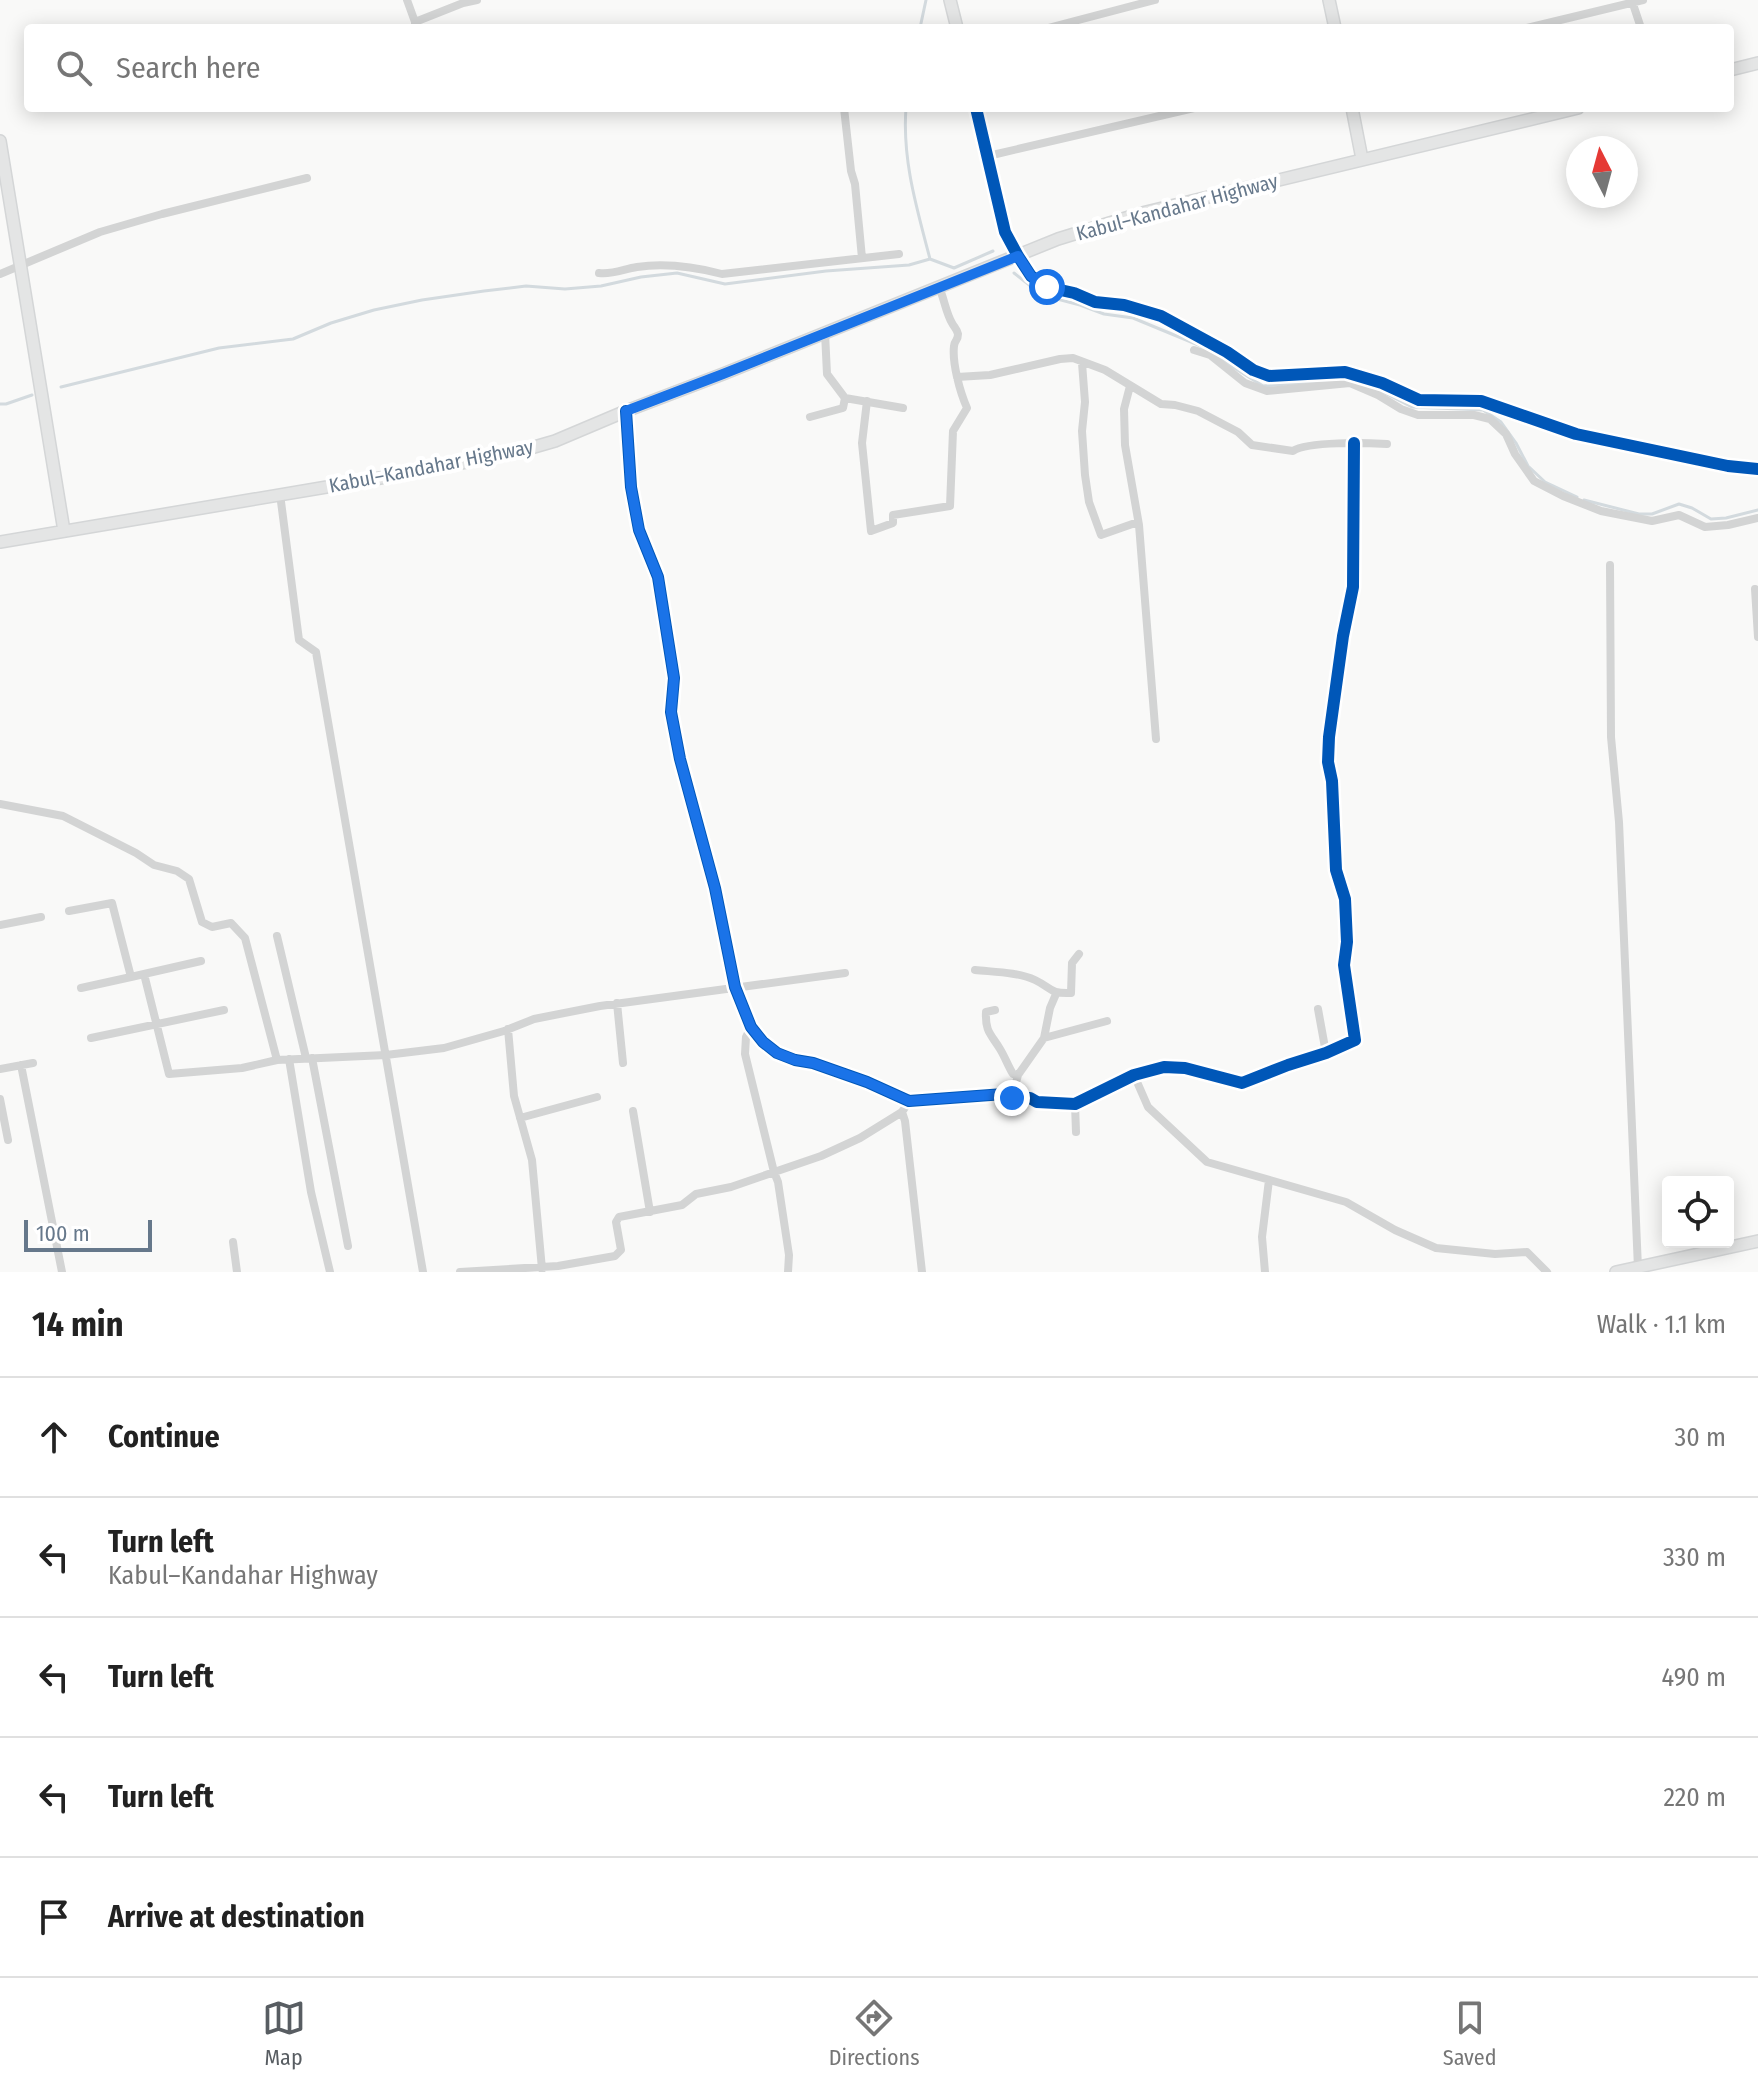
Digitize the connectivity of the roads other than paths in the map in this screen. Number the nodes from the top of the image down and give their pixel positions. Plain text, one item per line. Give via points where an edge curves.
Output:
1 (407, 0) edge
2 (477, 0) edge
3 (950, 0) edge
4 (1155, 0) edge
5 (1329, 0) edge
6 (1643, 0) edge
7 (1632, 1) edge
8 (415, 24) edge
9 (417, 24) edge
10 (956, 24) edge
11 (1063, 24) edge
12 (1334, 24) edge
13 (1543, 24) edge
14 (1640, 24) edge
15 (1758, 63) edge
16 (1734, 69) edge
17 (844, 112) edge
18 (977, 112) edge
19 (1177, 112) edge
20 (1353, 112) edge
21 (1561, 112) edge
22 (0, 141) edge
23 (988, 156) junction
24 (1362, 159) junction
25 (307, 178) dead end
26 (899, 254) dead end
27 (1018, 256) junction
28 (862, 258) junction
29 (20, 266) junction
30 (599, 273) dead end
31 (0, 274) edge
32 (939, 287) junction
33 (825, 333) junction
34 (1194, 350) dead end
35 (1082, 363) junction
36 (1264, 375) junction
37 (957, 377) junction
38 (1351, 379) junction
39 (1130, 386) junction
40 (1265, 390) junction
41 (845, 398) junction
42 (867, 401) junction
43 (903, 408) dead end
44 (626, 411) junction
45 (810, 417) dead end
46 (1354, 443) junction
47 (1387, 444) dead end
48 (1758, 469) edge
49 (280, 494) junction
50 (1758, 518) edge
51 (1138, 522) junction
52 (64, 531) junction
53 (0, 542) edge
54 (1610, 565) dead end
55 (1755, 589) dead end
56 (1758, 637) edge
57 (1156, 739) dead end
58 (0, 804) edge
59 (69, 911) dead end
60 (41, 917) dead end
61 (0, 925) edge
62 (277, 936) dead end
63 (1079, 954) dead end
64 (201, 961) dead end
65 (975, 970) dead end
66 (845, 973) dead end
67 (144, 974) junction
68 (131, 977) junction
69 (735, 987) junction
70 (81, 988) dead end
71 (1056, 994) junction
72 (617, 1003) junction
73 (1318, 1009) dead end
74 (224, 1010) dead end
75 (995, 1010) dead end
76 (1107, 1021) dead end
77 (156, 1025) junction
78 (751, 1027) junction
79 (508, 1029) junction
80 (91, 1038) dead end
81 (1044, 1038) junction
82 (1326, 1053) junction
83 (386, 1055) junction
84 (309, 1058) junction
85 (289, 1059) junction
86 (277, 1060) junction
87 (33, 1063) dead end
88 (623, 1063) dead end
89 (21, 1065) junction
90 (0, 1069) edge
91 (1018, 1075) junction
92 (1134, 1075) junction
93 (597, 1097) dead end
94 (1012, 1098) junction
95 (0, 1099) edge
96 (909, 1101) junction
97 (1075, 1104) junction
98 (633, 1111) dead end
99 (902, 1112) junction
100 (520, 1118) junction
101 (1076, 1132) dead end
102 (8, 1140) dead end
103 (774, 1172) junction
104 (1269, 1180) junction
105 (650, 1212) junction
106 (1758, 1241) edge
107 (233, 1242) dead end
108 (348, 1246) dead end
109 (1638, 1268) junction
110 (542, 1270) edge
111 (62, 1272) edge
112 (237, 1272) edge
113 (330, 1272) edge
114 (423, 1272) edge
115 (460, 1272) edge
116 (788, 1272) edge
117 (922, 1272) edge
118 (1265, 1272) edge
119 (1547, 1272) edge
120 (1616, 1272) edge

1 - 8 street
2 - 9 street
3 - 10 main road
4 - 11 street
5 - 12 main road
6 - 7 street
7 - 13 street
7 - 14 street
15 - 16 main road
17 - 28 street
18 - 23 main road
19 - 23 street
20 - 24 main road
21 - 24 main road, Kabul–Kandahar Highway
22 - 29 main road
23 - 27 main road via 1005,232
24 - 27 main road, Kabul–Kandahar Highway via 1142,213
25 - 29 street via 111,229
26 - 28 street
27 - 32 main road, Kabul–Kandahar Highway
27 - 36 street via 1031,276 1047,287 1161,316
28 - 30 street via 722,274 654,266
29 - 31 street
29 - 52 main road
32 - 33 main road, Kabul–Kandahar Highway
32 - 37 street via 957,330
33 - 41 street via 827,374
33 - 44 main road, Kabul–Kandahar Highway
34 - 40 street
35 - 37 street via 1060,359
35 - 39 street
35 - 51 street via 1089,502 1101,535
36 - 38 street via 1345,372
36 - 40 street
37 - 42 street via 967,408 953,431 950,506 893,515 893,523 871,531 862,443
38 - 40 street
38 - 48 street via 1382,383 1419,400 1481,401 1576,434
38 - 50 street via 1418,415 1490,419 1506,434 1534,481 1601,511 1652,521 1679,515 1705,527
39 - 46 street via 1161,404 1198,411 1252,445 1293,451 1301,445
39 - 51 street via 1124,409 1125,445
41 - 42 street
41 - 45 street via 843,408
42 - 43 street
44 - 49 main road, Kabul–Kandahar Highway via 510,454
44 - 69 street via 631,487 639,530 658,577 674,678 671,712
46 - 47 street
46 - 82 street via 1353,587 1328,762 1336,870 1345,899 1344,965 1356,1037
49 - 52 main road, Kabul–Kandahar Highway
49 - 83 street via 299,640 316,652
51 - 57 street
52 - 53 main road, Kabul–Kandahar Highway
54 - 109 street via 1611,737
55 - 56 street
58 - 86 street via 63,816 189,879 202,922 212,927 231,923 245,938
59 - 68 street via 112,903
60 - 61 street
62 - 84 street
63 - 71 street via 1072,963 1071,993
64 - 67 street
65 - 71 street via 1034,979
66 - 69 street
67 - 68 street
67 - 77 street
68 - 70 street
69 - 72 street
69 - 78 street
71 - 81 street
72 - 79 street
72 - 88 street
73 - 82 street
74 - 77 street
75 - 91 street via 986,1012 988,1033
76 - 81 street
77 - 80 street
77 - 86 street via 169,1074
78 - 96 street via 777,1053
78 - 103 street via 745,1054
79 - 83 street via 444,1048
79 - 100 street
81 - 91 street
82 - 92 street via 1242,1083 1185,1068
83 - 84 street
83 - 114 street
84 - 85 street
84 - 108 street
85 - 86 street
85 - 113 street
87 - 89 street
89 - 90 street
89 - 111 street
91 - 94 street
92 - 97 street
92 - 104 street via 1148,1107 1207,1162
93 - 100 street
94 - 96 street via 1004,1094
94 - 97 street
95 - 102 street
96 - 99 street
97 - 101 street
98 - 105 street
99 - 103 street via 860,1138
99 - 117 street
100 - 110 street via 532,1160
103 - 105 street
103 - 116 street
104 - 118 street via 1262,1237
104 - 119 street via 1346,1202 1436,1248 1527,1252
105 - 110 street via 617,1219 619,1254
106 - 109 main road
107 - 112 street
109 - 120 main road
110 - 115 street

